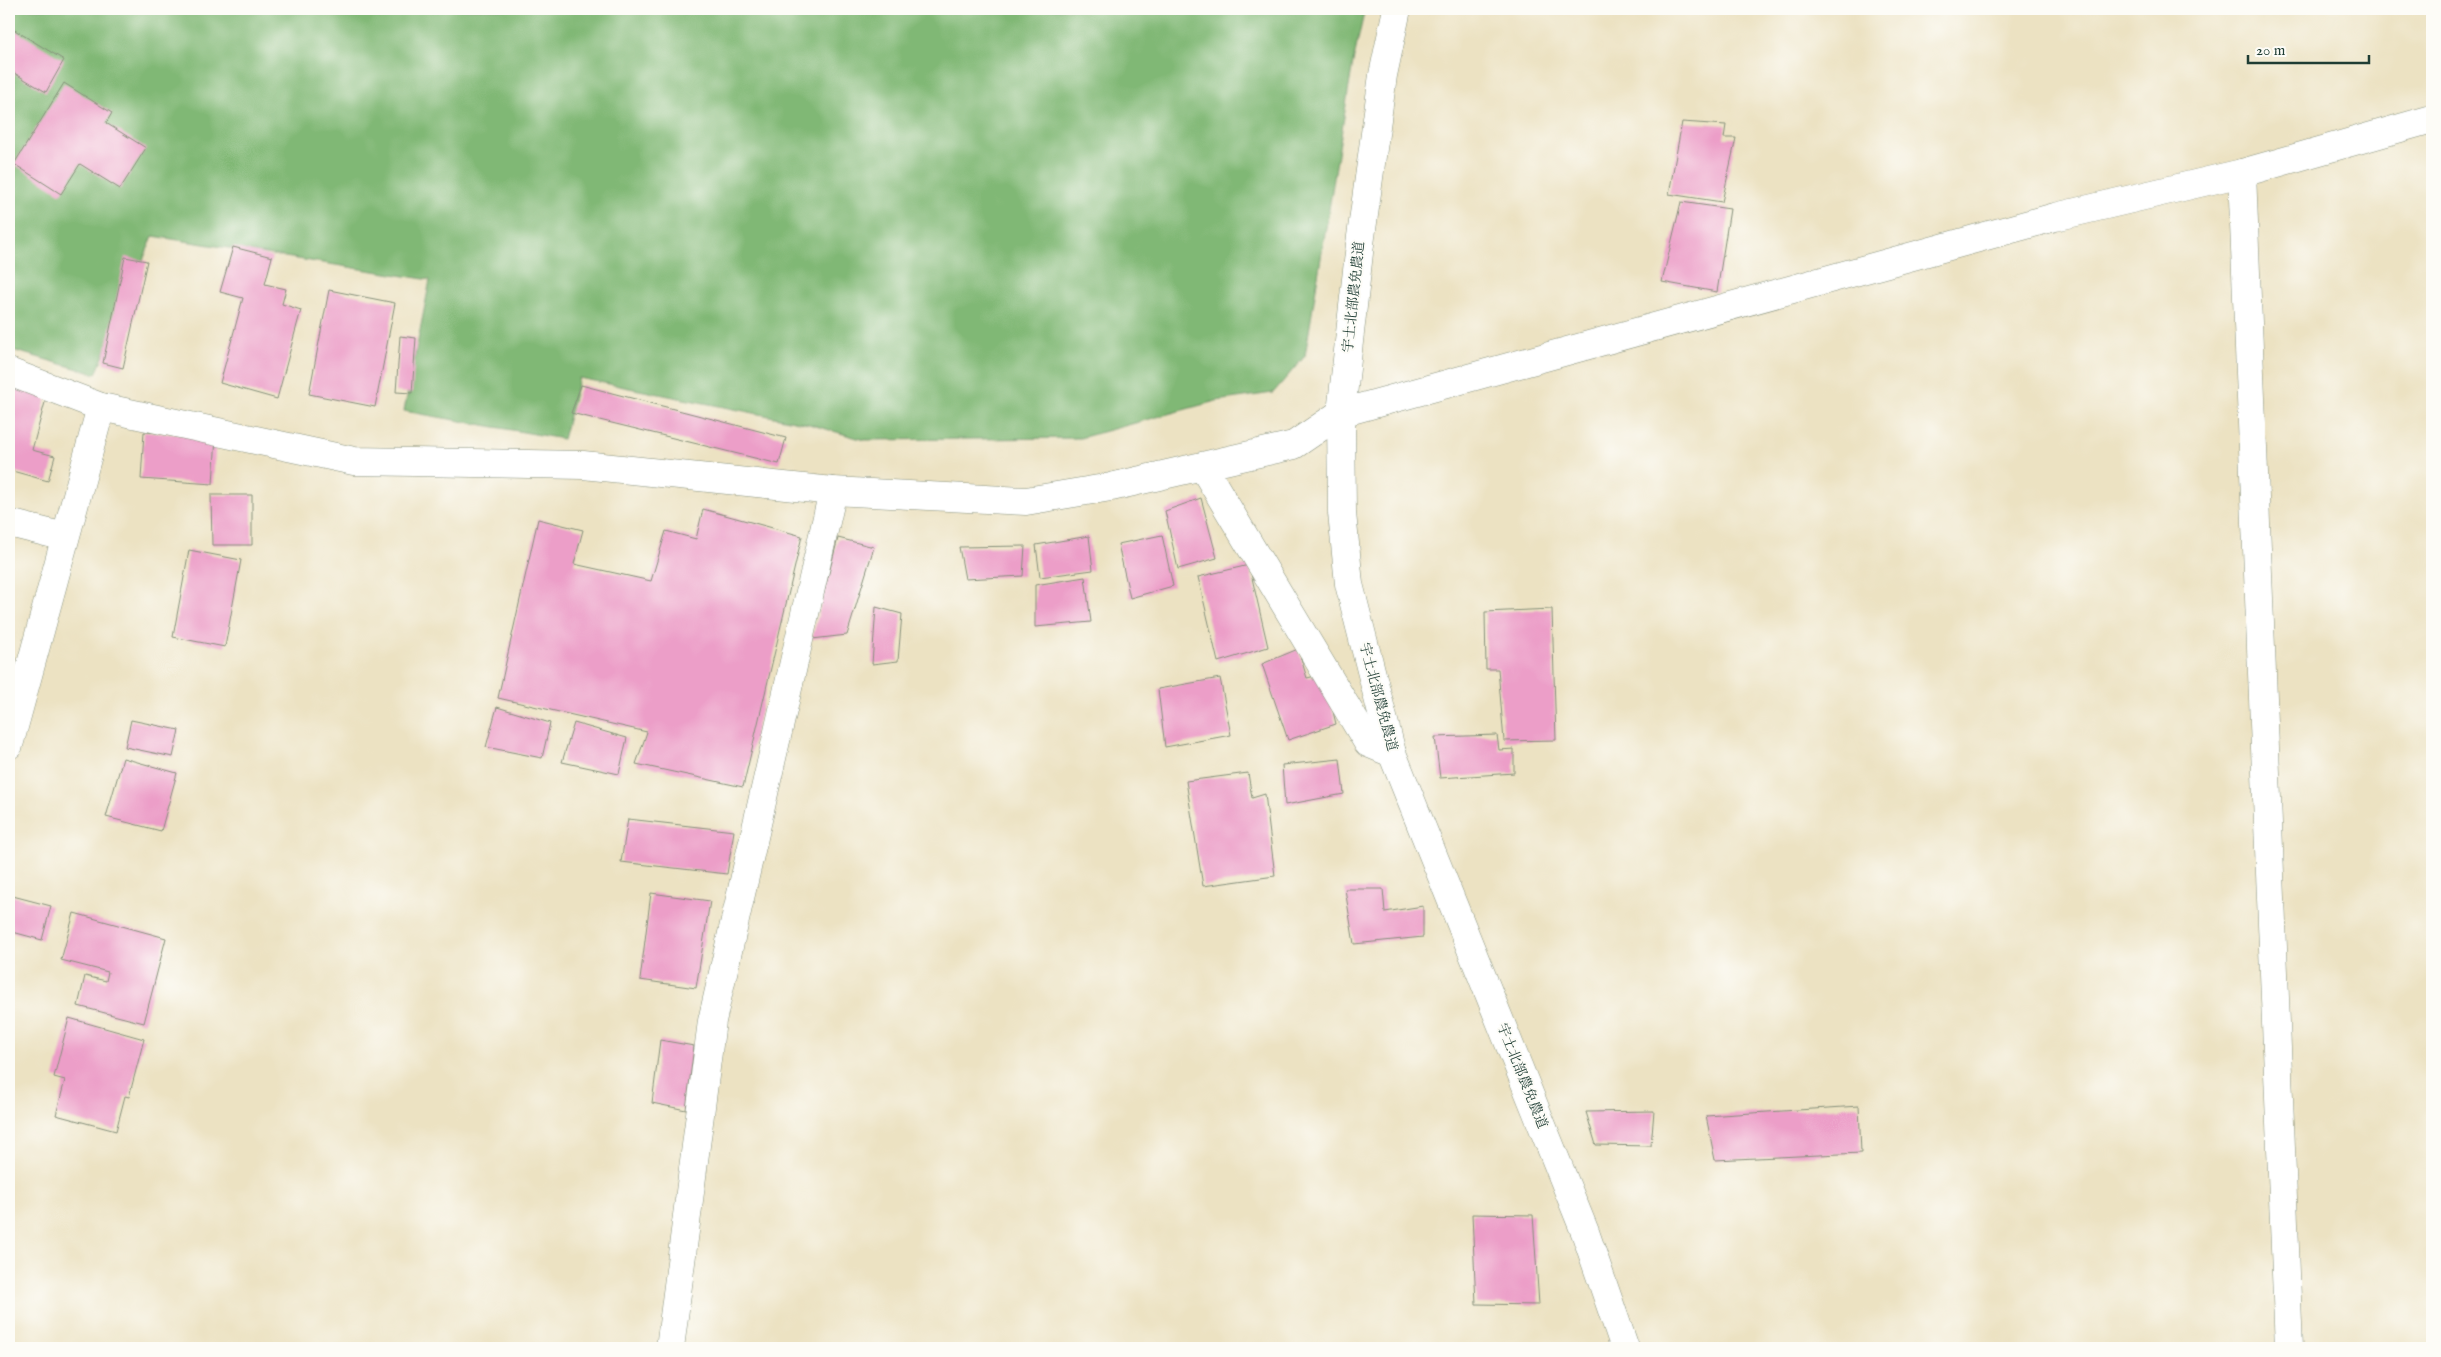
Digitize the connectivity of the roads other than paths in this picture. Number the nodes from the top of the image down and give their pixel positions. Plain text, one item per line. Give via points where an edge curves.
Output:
1 (1397, 9) edge
2 (2432, 119) edge
3 (2242, 173) junction
4 (9, 372) edge
5 (101, 406) junction
6 (1341, 413) junction
7 (1203, 467) junction
8 (832, 491) junction
9 (9, 523) edge
10 (65, 538) junction
11 (9, 745) edge
12 (1392, 753) junction
13 (670, 1348) edge
14 (1625, 1348) edge
15 (2289, 1348) edge

1 - 6 street, 宇土北部農免農道 via 1383,75
2 - 3 street
3 - 6 street via 2045,219
3 - 15 street
4 - 5 street
5 - 8 street via 354,461 584,466
5 - 10 street
6 - 7 street via 1294,445
6 - 12 street, 宇土北部農免農道 via 1342,513 1349,584
7 - 8 street via 1026,501
7 - 12 street via 1368,743
8 - 13 street via 712,1021
9 - 10 street
10 - 11 street
12 - 14 street, 宇土北部農免農道 via 1585,1232

